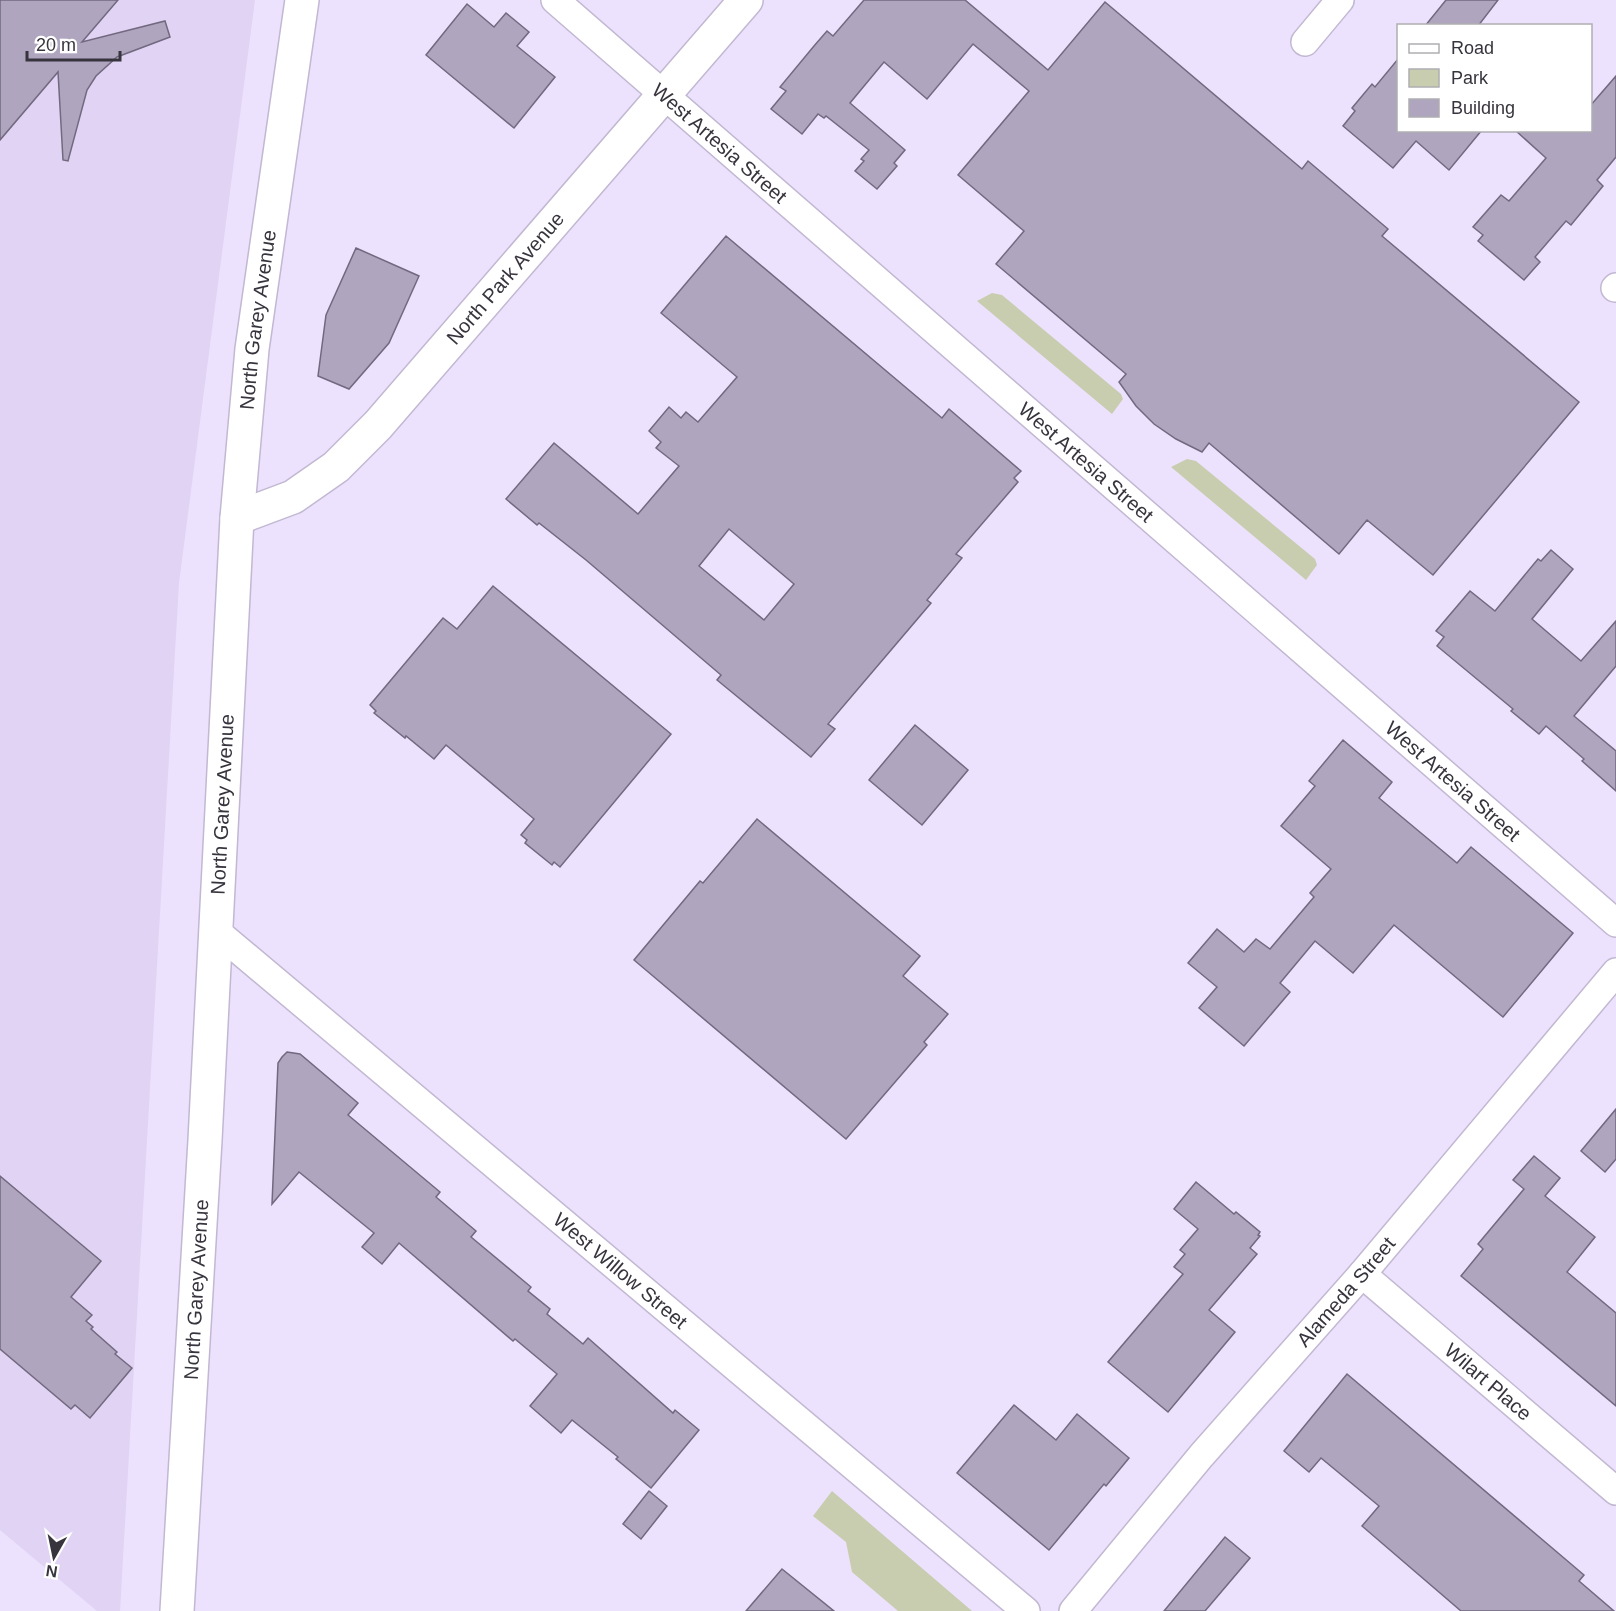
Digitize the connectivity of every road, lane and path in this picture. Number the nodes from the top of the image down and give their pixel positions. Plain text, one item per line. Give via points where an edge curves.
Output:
1 (302, 0) edge
2 (555, 0) edge
3 (746, 0) edge
4 (1340, 0) edge
5 (1305, 42) dead end
6 (665, 94) junction
7 (237, 518) junction
8 (1616, 923) edge
9 (216, 931) junction
10 (1616, 972) edge
11 (1362, 1274) junction
12 (1616, 1491) edge
13 (177, 1611) edge
14 (1026, 1611) edge
15 (1073, 1611) edge

1 - 7 main road, North Garey Avenue via 252,349
2 - 6 street, West Artesia Street
3 - 6 main road, North Park Avenue
4 - 5 street
6 - 7 main road, North Park Avenue via 378,424 336,467 293,497
6 - 8 street, West Artesia Street
7 - 9 main road, North Garey Avenue
9 - 13 main road, North Garey Avenue
9 - 14 street, West Willow Street
10 - 11 street, Alameda Street
11 - 12 street, Wilart Place
11 - 15 street, Alameda Street via 1201,1456

